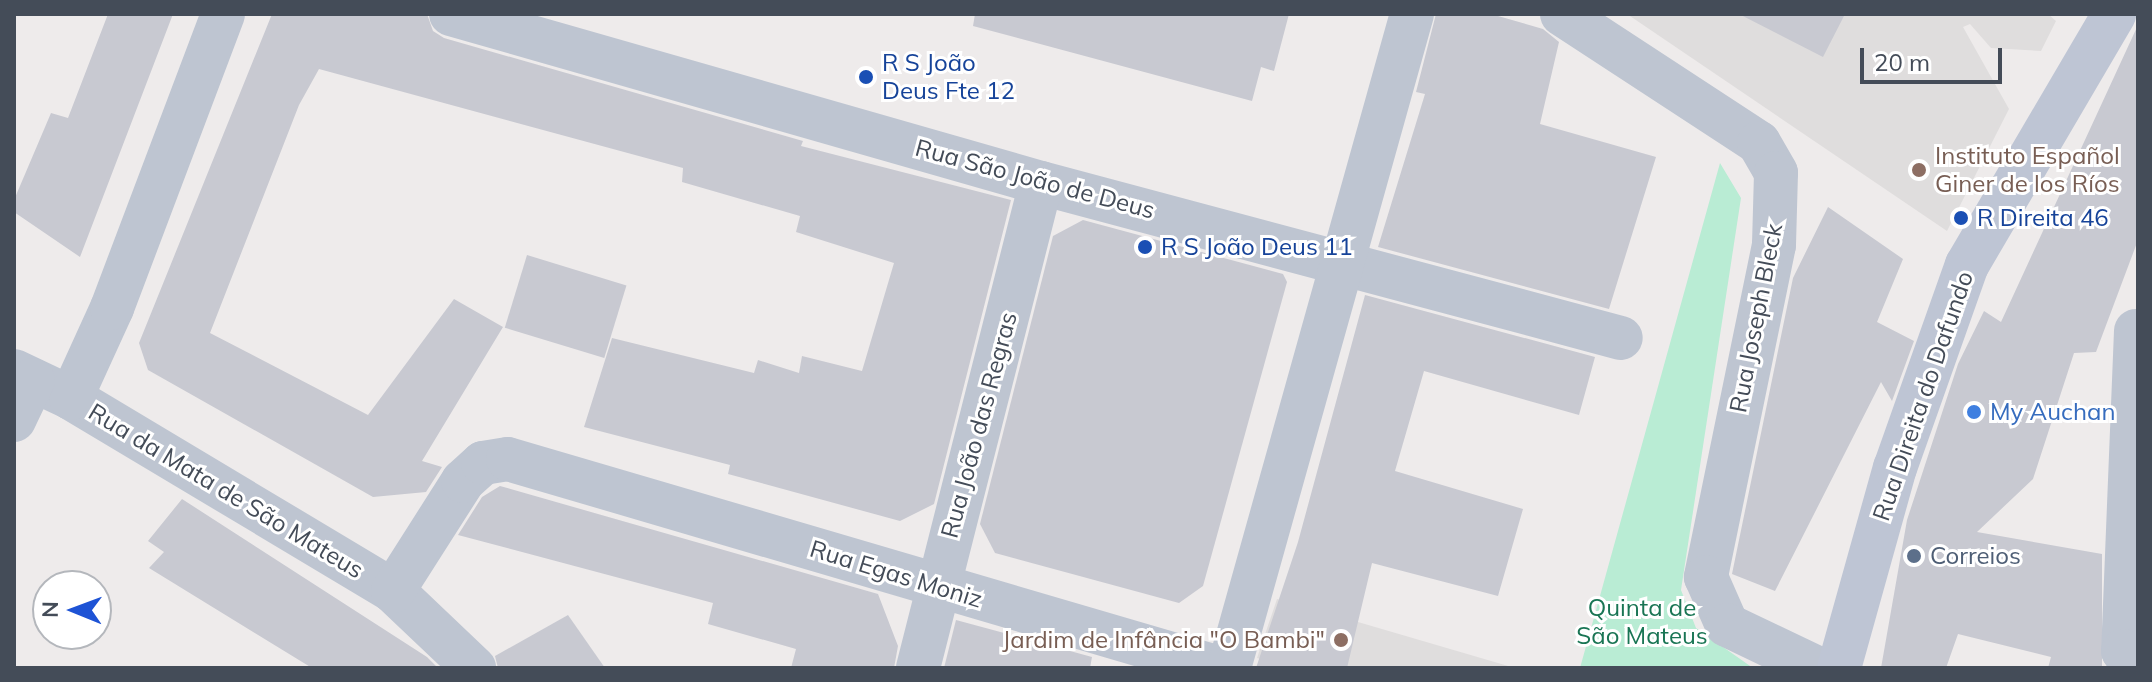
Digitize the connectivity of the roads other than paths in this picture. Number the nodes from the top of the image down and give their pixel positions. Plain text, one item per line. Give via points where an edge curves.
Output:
1 (223, 14) edge
2 (451, 14) edge
3 (1412, 14) edge
4 (1562, 14) edge
5 (2114, 14) edge
6 (1041, 183) junction
7 (1343, 261) junction
8 (2136, 331) dead end
9 (1621, 338) dead end
10 (39, 383) edge
11 (14, 420) edge
12 (936, 587) junction
13 (393, 591) junction
14 (2131, 659) edge
15 (474, 668) edge
16 (918, 668) edge
17 (1219, 668) edge
18 (1229, 668) edge
19 (1817, 668) edge
20 (1839, 668) edge

1 - 10 street, Rua da Mata de São Mateus via 112,308
2 - 6 street, Rua São João de Deus
3 - 7 street
4 - 19 street, Rua Joseph Bleck via 1759,143 1776,173 1774,245 1706,577 1727,625
5 - 20 street, Rua Direita do Dafundo via 1967,265 1895,468
6 - 7 street, Rua São João de Deus
6 - 12 street, Rua João das Regras
7 - 9 street, Rua São João de Deus
7 - 18 street
8 - 14 street
10 - 11 street
10 - 13 street, Rua da Mata de São Mateus
12 - 13 street, Rua Egas Moniz via 574,474 508,459 483,463 463,481
12 - 16 street, Rua João das Regras
12 - 17 street, Rua Egas Moniz
13 - 15 street, Rua da Mata de São Mateus

